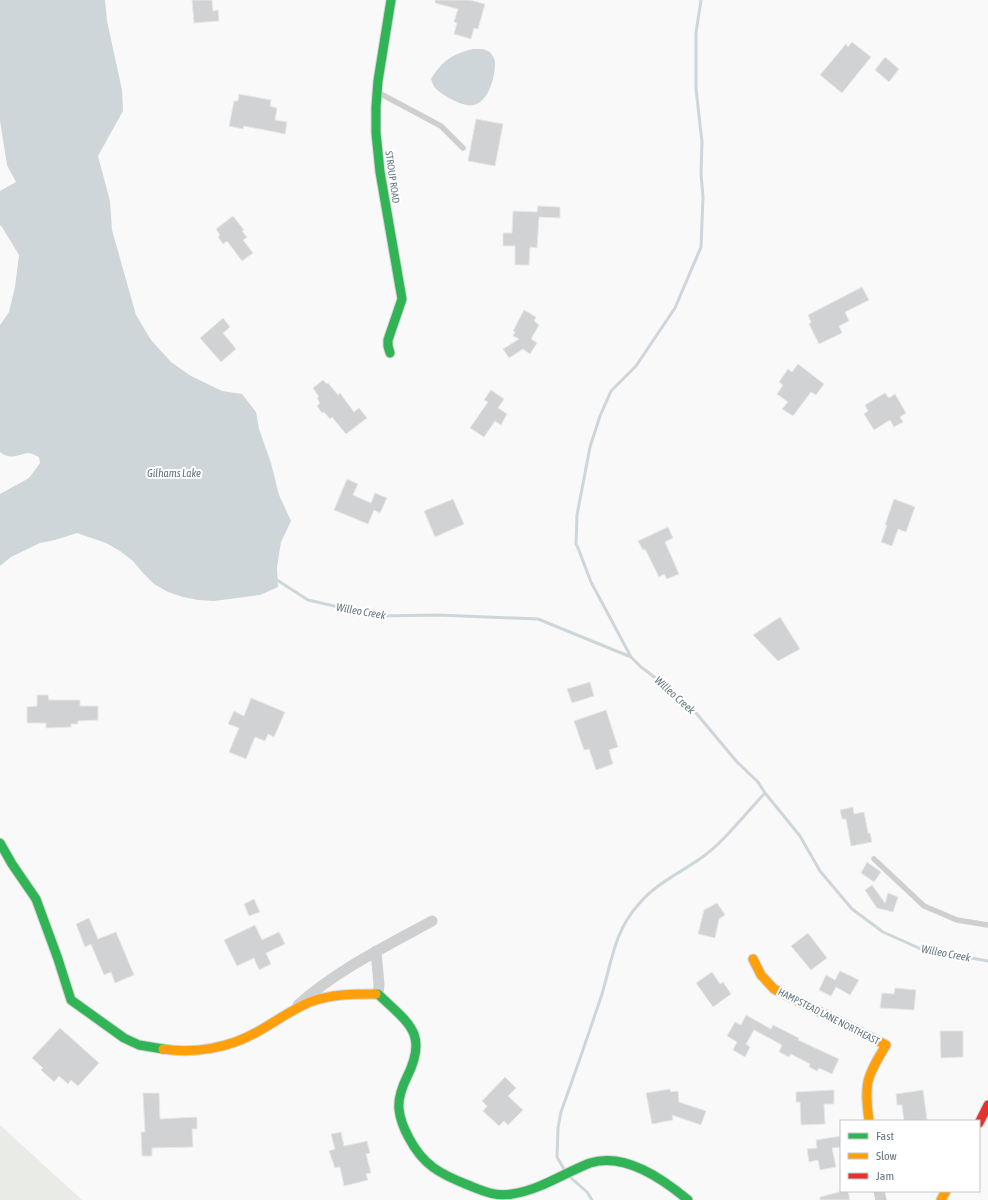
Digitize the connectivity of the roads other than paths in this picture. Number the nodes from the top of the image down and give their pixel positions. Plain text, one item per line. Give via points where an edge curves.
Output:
1 (391, 0) edge
2 (377, 92) junction
3 (463, 148) dead end
4 (390, 353) dead end
5 (0, 843) edge
6 (874, 859) dead end
7 (432, 920) dead end
8 (988, 925) edge
9 (376, 951) junction
10 (754, 959) dead end
11 (378, 994) junction
12 (290, 1012) junction
13 (988, 1105) edge
14 (869, 1120) edge
15 (980, 1121) edge
16 (688, 1200) edge

1 - 2 street, STROUP ROAD
2 - 3 lane via 441,126
2 - 4 street, STROUP ROAD via 376,133 380,172 402,299 389,336
5 - 12 street via 36,898 71,1000 124,1038 139,1045 175,1051 212,1049 256,1033
6 - 8 lane via 924,906 957,920
7 - 9 street
9 - 11 street
9 - 12 street via 312,992
10 - 14 street, HAMPSTEAD LANE NORTHEAST via 761,975 774,989 886,1045 869,1076 866,1089
11 - 12 street via 334,996 311,1002
11 - 16 street via 410,1024 416,1039 414,1065 399,1101 400,1114 403,1125 421,1158 436,1170 491,1195 503,1196 517,1195 576,1169 598,1161 608,1161 639,1169
13 - 15 street

